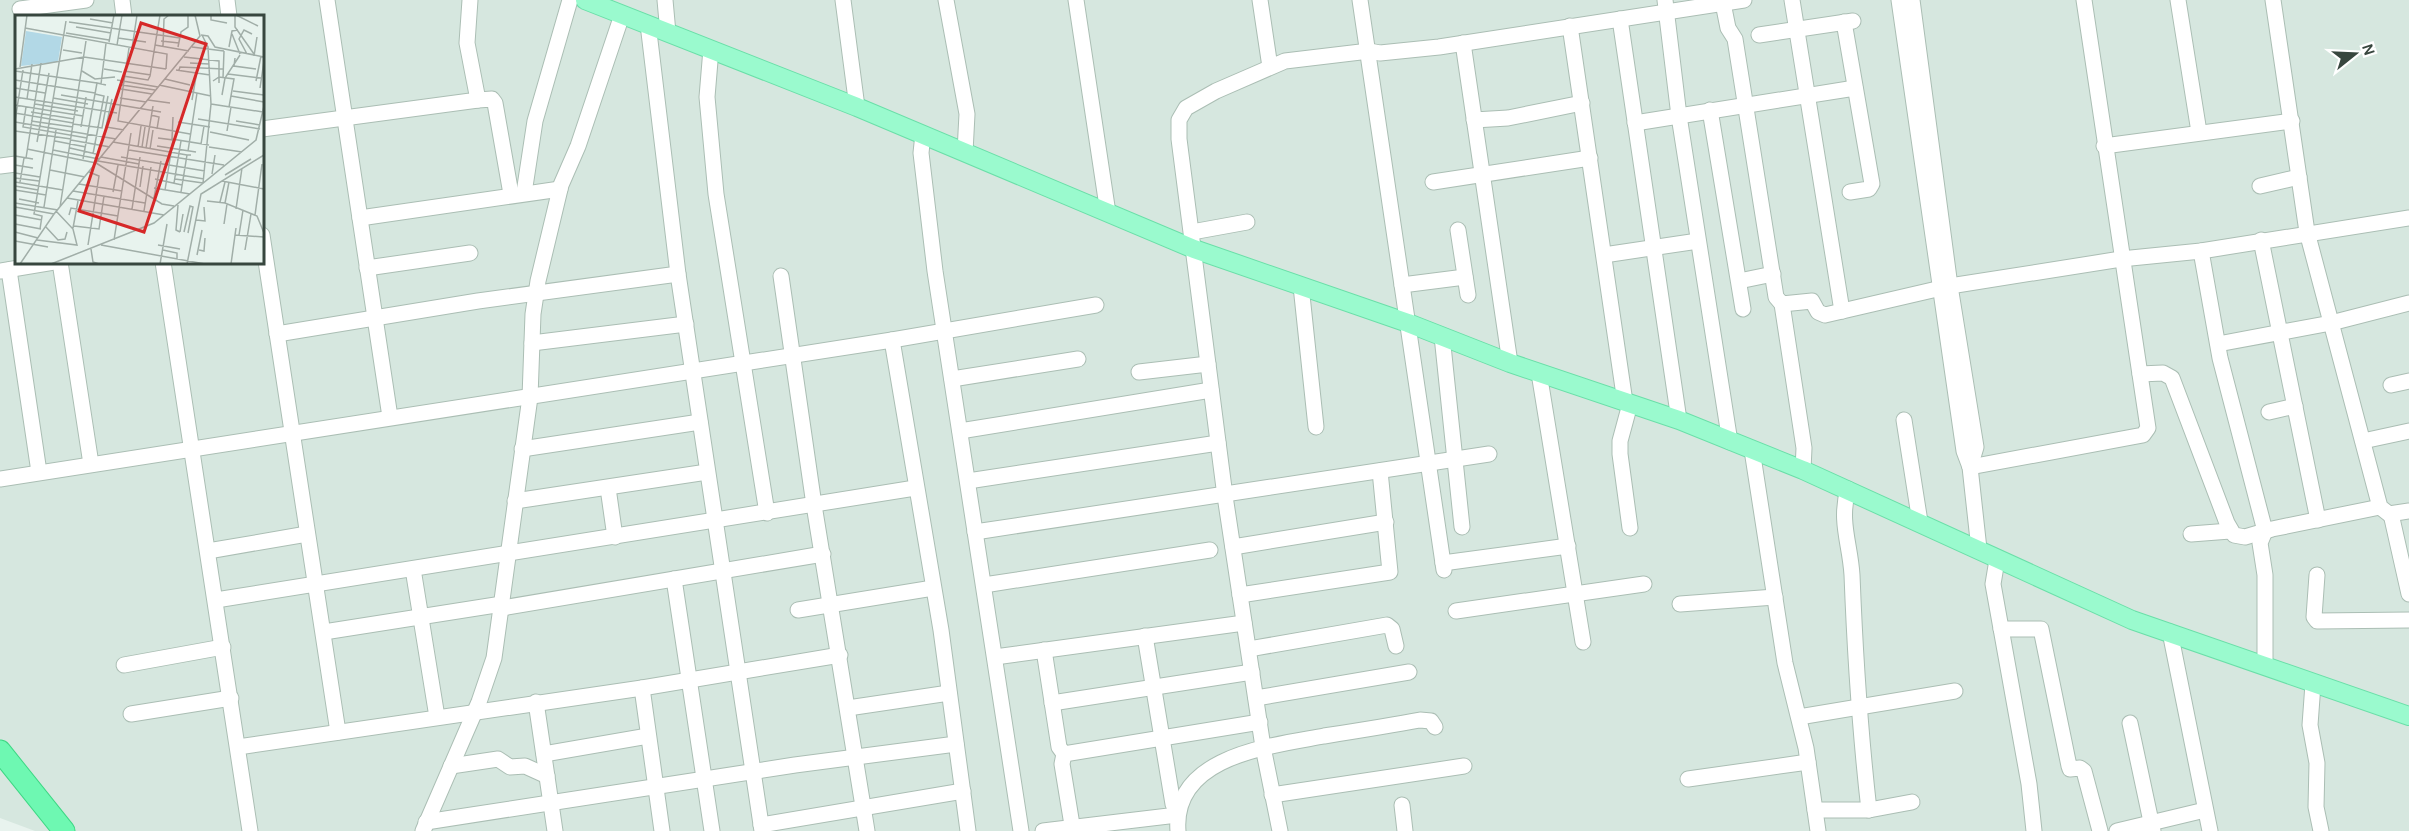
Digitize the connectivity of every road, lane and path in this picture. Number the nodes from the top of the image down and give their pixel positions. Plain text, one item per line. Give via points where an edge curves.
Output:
1 (86, 0) edge
2 (122, 0) edge
3 (227, 0) edge
4 (327, 0) edge
5 (470, 0) edge
6 (570, 0) edge
7 (585, 0) edge
8 (664, 0) edge
9 (843, 0) edge
10 (946, 0) edge
11 (1076, 0) edge
12 (1260, 0) edge
13 (1360, 0) edge
14 (1744, 0) edge
15 (1791, 0) edge
16 (1899, 0) edge
17 (1912, 0) edge
18 (2084, 0) edge
19 (2178, 0) edge
20 (2273, 0) edge
21 (1724, 3) junction
22 (1665, 6) edge
23 (615, 8) edge
24 (20, 9) edge
25 (124, 15) edge
26 (229, 15) edge
27 (1620, 19) junction
28 (648, 24) junction
29 (1570, 27) junction
30 (1796, 30) junction
31 (668, 33) junction
32 (1759, 35) dead end
33 (1463, 44) junction
34 (711, 50) junction
35 (1369, 51) junction
36 (1270, 67) junction
37 (1855, 88) junction
38 (1807, 96) junction
39 (478, 100) junction
40 (1582, 103) junction
41 (1747, 105) junction
42 (857, 107) junction
43 (1710, 111) junction
44 (1679, 116) junction
45 (345, 117) junction
46 (1474, 120) junction
47 (2292, 121) junction
48 (1635, 123) junction
49 (264, 129) edge
50 (2199, 132) junction
51 (923, 134) junction
52 (2104, 146) junction
53 (965, 152) junction
54 (1590, 158) junction
55 (15, 164) edge
56 (0, 166) edge
57 (1482, 175) junction
58 (2300, 177) junction
59 (1433, 182) dead end
60 (2260, 186) dead end
61 (560, 189) junction
62 (1850, 192) dead end
63 (518, 194) junction
64 (1108, 213) junction
65 (2409, 218) edge
66 (360, 219) junction
67 (1247, 222) dead end
68 (1458, 230) dead end
69 (2307, 232) junction
70 (2261, 240) junction
71 (1193, 241) junction
72 (1698, 241) junction
73 (264, 248) edge
74 (1654, 248) junction
75 (2201, 251) junction
76 (470, 253) dead end
77 (1604, 255) junction
78 (2121, 259) junction
79 (42, 264) edge
80 (60, 264) edge
81 (163, 264) edge
82 (367, 268) junction
83 (5, 270) edge
84 (678, 273) junction
85 (1773, 274) junction
86 (781, 276) dead end
87 (1465, 277) junction
88 (1738, 281) junction
89 (1402, 285) junction
90 (1301, 286) junction
91 (1945, 287) junction
92 (536, 294) junction
93 (1468, 295) dead end
94 (2409, 303) edge
95 (1782, 304) junction
96 (1096, 305) dead end
97 (1743, 309) dead end
98 (1842, 311) junction
99 (375, 319) junction
100 (1408, 323) junction
101 (2331, 323) junction
102 (686, 324) junction
103 (945, 331) junction
104 (2280, 333) junction
105 (277, 334) junction
106 (1442, 336) junction
107 (892, 340) junction
108 (532, 343) junction
109 (2218, 344) junction
110 (793, 355) junction
111 (1078, 359) dead end
112 (744, 362) junction
113 (1510, 363) junction
114 (1208, 364) junction
115 (692, 371) junction
116 (1139, 372) dead end
117 (1539, 373) junction
118 (2140, 374) junction
119 (952, 379) junction
120 (2409, 381) edge
121 (2391, 385) dead end
122 (1211, 390) junction
123 (530, 397) junction
124 (1628, 403) junction
125 (2295, 406) junction
126 (2269, 411) dead end
127 (390, 417) junction
128 (1678, 420) junction
129 (1904, 420) dead end
130 (700, 423) junction
131 (1316, 427) dead end
132 (960, 431) junction
133 (2409, 431) edge
134 (292, 432) junction
135 (2362, 441) junction
136 (1730, 442) junction
137 (1218, 443) junction
138 (192, 448) junction
139 (522, 449) junction
140 (1752, 450) junction
141 (1489, 454) dead end
142 (1453, 460) junction
143 (91, 464) junction
144 (1428, 464) junction
145 (1971, 467) junction
146 (1803, 470) junction
147 (1380, 471) junction
148 (39, 472) junction
149 (707, 472) junction
150 (0, 479) edge
151 (968, 481) junction
152 (608, 488) junction
153 (915, 488) junction
154 (1848, 489) junction
155 (1225, 496) junction
156 (515, 501) junction
157 (814, 505) junction
158 (2385, 511) junction
159 (2409, 511) edge
160 (767, 513) junction
161 (2318, 520) junction
162 (715, 522) junction
163 (1386, 522) junction
164 (1920, 522) junction
165 (1462, 527) dead end
166 (1630, 528) dead end
167 (2230, 531) junction
168 (2265, 531) junction
169 (975, 532) junction
170 (307, 534) junction
171 (2191, 534) dead end
172 (615, 537) junction
173 (1568, 546) junction
174 (1233, 547) junction
175 (1978, 549) junction
176 (1210, 550) dead end
177 (208, 551) junction
178 (509, 554) junction
179 (823, 554) junction
180 (1997, 560) junction
181 (413, 569) junction
182 (722, 571) junction
183 (2317, 575) dead end
184 (674, 579) junction
185 (1644, 584) dead end
186 (315, 585) junction
187 (984, 585) junction
188 (933, 588) junction
189 (1576, 594) junction
190 (2409, 594) edge
191 (1240, 595) junction
192 (1775, 597) junction
193 (216, 600) junction
194 (1680, 604) dead end
195 (832, 605) junction
196 (502, 606) junction
197 (798, 610) dead end
198 (1456, 611) dead end
199 (420, 616) junction
200 (2409, 620) edge
201 (1244, 622) junction
202 (2001, 629) junction
203 (324, 632) junction
204 (2170, 632) junction
205 (1145, 636) junction
206 (1583, 642) dead end
207 (1396, 646) dead end
208 (223, 647) junction
209 (1249, 649) junction
210 (1044, 650) junction
211 (840, 655) junction
212 (995, 657) junction
213 (2265, 664) junction
214 (124, 665) dead end
215 (738, 672) junction
216 (1252, 672) junction
217 (1409, 672) dead end
218 (689, 680) junction
219 (2313, 684) junction
220 (642, 688) junction
221 (1153, 688) junction
222 (1955, 692) dead end
223 (949, 693) junction
224 (231, 698) junction
225 (1256, 698) junction
226 (536, 702) junction
227 (1052, 703) junction
228 (848, 708) junction
229 (1858, 708) junction
230 (475, 712) junction
231 (132, 714) dead end
232 (2409, 716) edge
233 (437, 717) junction
234 (1799, 717) junction
235 (1260, 722) junction
236 (2130, 723) dead end
237 (1436, 728) dead end
238 (338, 732) junction
239 (648, 736) junction
240 (1162, 738) junction
241 (956, 744) junction
242 (238, 747) junction
243 (1263, 747) junction
244 (0, 752) edge
245 (544, 754) junction
246 (1064, 754) junction
247 (856, 757) junction
248 (1808, 762) junction
249 (451, 766) junction
250 (1464, 766) dead end
251 (753, 772) junction
252 (0, 773) edge
253 (547, 776) junction
254 (1688, 779) dead end
255 (704, 780) junction
256 (655, 788) junction
257 (963, 791) junction
258 (1272, 795) junction
259 (1912, 802) dead end
260 (551, 804) junction
261 (1402, 805) dead end
262 (863, 807) junction
263 (1815, 810) junction
264 (1869, 810) junction
265 (2205, 810) junction
266 (1177, 814) junction
267 (424, 826) edge
268 (2152, 827) edge
269 (762, 828) edge
270 (1073, 829) edge
271 (49, 831) edge
272 (64, 831) edge
273 (250, 831) edge
274 (555, 831) edge
275 (662, 831) edge
276 (712, 831) edge
277 (867, 831) edge
278 (968, 831) edge
279 (1021, 831) edge
280 (1043, 831) edge
281 (1178, 831) edge
282 (1280, 831) edge
283 (1405, 831) edge
284 (1818, 831) edge
285 (2034, 831) edge
286 (2100, 831) edge
287 (2117, 831) edge
288 (2210, 831) edge
289 (2321, 831) edge

1 - 24 street
2 - 25 street
3 - 26 street
4 - 45 street
5 - 39 street via 466,43
6 - 63 street
7 - 23 main road
8 - 31 street
9 - 42 street
10 - 53 street via 967,114
11 - 64 street
12 - 36 street
13 - 35 street
14 - 21 street
15 - 30 street
16 - 91 street
17 - 91 street
18 - 52 street
19 - 50 street
20 - 47 street
21 - 22 street
21 - 41 street
22 - 27 street
22 - 44 street
23 - 28 main road
23 - 61 street via 578,146
27 - 29 street
27 - 48 street
28 - 31 main road
28 - 84 street
29 - 33 street
29 - 40 street
30 - 32 street
30 - 37 street via 1849,22
30 - 38 street
31 - 34 main road
33 - 35 street
33 - 46 street
34 - 42 main road
34 - 112 street via 707,97 716,194
35 - 36 street
35 - 89 street
36 - 71 street via 1192,103 1182,113 1179,139
37 - 38 street
37 - 62 street via 1872,186
38 - 41 street
38 - 98 street
39 - 45 street
39 - 63 street via 492,99 495,103
40 - 46 street via 1508,118
40 - 54 street
41 - 43 street
41 - 85 street
42 - 51 main road
43 - 44 street
43 - 88 street
44 - 48 street
44 - 72 street
45 - 49 street
45 - 66 street
46 - 57 street
47 - 50 street
47 - 58 street
48 - 74 street
50 - 52 street
51 - 53 main road
51 - 103 street via 921,153
52 - 78 street
53 - 64 main road
54 - 57 street
54 - 77 street
55 - 56 street
57 - 59 street
57 - 113 street
58 - 60 street
58 - 69 street
61 - 63 street
61 - 92 street
63 - 66 street
64 - 71 main road
65 - 69 street
66 - 82 street
67 - 71 street
68 - 87 street
69 - 70 street
69 - 101 street
70 - 75 street
70 - 104 street
71 - 90 main road
71 - 114 street
72 - 74 street
72 - 136 street
73 - 105 street
74 - 77 street
74 - 128 street
75 - 78 street
75 - 109 street
76 - 82 street
77 - 124 street
78 - 91 street
78 - 118 street
79 - 83 street
80 - 143 street
81 - 138 street
82 - 99 street
83 - 148 street
84 - 92 street
84 - 102 street
85 - 88 street
85 - 95 street via 1776,297
86 - 110 street
87 - 89 street
87 - 93 street
88 - 97 street
89 - 100 street
90 - 100 main road
90 - 131 street
91 - 98 street
91 - 145 street via 1976,447
92 - 99 street
92 - 108 street
94 - 101 street
95 - 98 street via 1812,300 1821,314
95 - 146 street via 1804,448
96 - 103 street
99 - 105 street
99 - 127 street
100 - 106 main road
100 - 144 street
101 - 104 street
101 - 135 street
102 - 108 street
102 - 115 street
103 - 107 street
103 - 119 street
104 - 109 street
104 - 125 street
105 - 134 street
106 - 113 main road
106 - 142 street
107 - 110 street
107 - 153 street
108 - 123 street
109 - 168 street
110 - 112 street
110 - 157 street
111 - 119 street
112 - 115 street
112 - 160 street
113 - 117 main road
114 - 116 street
114 - 122 street
115 - 123 street
115 - 130 street
117 - 124 main road
117 - 173 street
118 - 145 street via 2146,433
118 - 167 street via 2163,373 2172,378
119 - 132 street
120 - 121 street
122 - 132 street
122 - 137 street
123 - 127 street
123 - 139 street
124 - 128 main road
124 - 166 street via 1620,454
125 - 126 street
125 - 161 street
127 - 134 street
128 - 136 main road
129 - 164 street
130 - 139 street
130 - 149 street
132 - 151 street
133 - 135 street
134 - 138 street
134 - 170 street
135 - 158 street
136 - 140 main road
137 - 151 street
137 - 155 street
138 - 143 street
138 - 177 street
139 - 156 street
140 - 146 main road
140 - 192 street
141 - 142 street
142 - 144 street
142 - 165 street
143 - 148 street
144 - 147 street
144 - 173 street via 1444,567
145 - 175 street
146 - 154 main road
147 - 155 street
147 - 163 street
148 - 150 street
149 - 152 street
149 - 162 street
151 - 169 street
152 - 156 street
152 - 172 street
153 - 157 street
153 - 188 street
154 - 164 main road
154 - 229 street via 1844,529 1852,573
155 - 169 street
155 - 174 street
156 - 178 street
157 - 160 street
157 - 179 street
158 - 159 street
158 - 161 street
158 - 190 street
160 - 162 street
161 - 168 street
162 - 172 street
162 - 182 street
163 - 174 street
163 - 191 street via 1389,573
164 - 175 main road
167 - 168 street via 2240,537
167 - 171 street
168 - 213 street via 2260,543 2265,574
169 - 187 street
170 - 177 street
170 - 186 street
172 - 178 street
173 - 189 street
174 - 191 street
175 - 180 main road
176 - 187 street
177 - 193 street
178 - 181 street
178 - 196 street
179 - 182 street
179 - 195 street
180 - 202 street via 1993,578
180 - 204 main road via 2132,620
181 - 186 street
181 - 199 street
182 - 184 street
182 - 215 street
183 - 200 street via 2317,621
184 - 196 street
184 - 218 street
185 - 189 street
186 - 193 street
186 - 203 street
187 - 212 street
188 - 195 street
188 - 223 street
189 - 198 street
189 - 206 street
191 - 201 street
192 - 194 street
192 - 234 street via 1785,663
193 - 208 street
195 - 197 street
195 - 211 street
196 - 199 street
196 - 230 street via 489,679
199 - 203 street
199 - 233 street
201 - 205 street
201 - 209 street
202 - 285 street
202 - 286 street via 2041,629 2069,766 2084,771
203 - 238 street
204 - 213 main road
204 - 265 street
205 - 210 street
205 - 221 street
207 - 209 street via 1392,629 1387,625
208 - 214 street
208 - 224 street
209 - 216 street
210 - 212 street
210 - 227 street
211 - 215 street
211 - 228 street
212 - 279 street
213 - 219 main road
215 - 218 street
215 - 251 street
216 - 221 street
216 - 225 street
217 - 225 street
218 - 220 street
218 - 255 street
219 - 232 main road
219 - 289 street via 2310,725
220 - 226 street
220 - 239 street
221 - 227 street
221 - 240 street
222 - 229 street
223 - 228 street
223 - 241 street
224 - 231 street
224 - 242 street
225 - 235 street
226 - 230 street
226 - 245 street
227 - 246 street via 1059,747
228 - 247 street
229 - 234 street
229 - 264 street
230 - 233 street
230 - 249 street
233 - 238 street
234 - 248 street
235 - 240 street
235 - 243 street
236 - 268 street
237 - 243 street via 1431,721 1420,720
238 - 242 street
239 - 245 street
239 - 256 street
240 - 246 street
240 - 266 street
241 - 247 street
241 - 257 street
242 - 273 street
243 - 258 street
243 - 266 street via 1236,755 1205,772 1188,788
244 - 272 highway
245 - 253 street
246 - 270 street via 1062,764
247 - 251 street
247 - 262 street
248 - 254 street
248 - 263 street
249 - 253 street via 498,759 510,767 520,765
249 - 267 street
250 - 258 street
251 - 255 street
251 - 269 street
252 - 271 highway
253 - 260 street
255 - 256 street
255 - 276 street
256 - 260 street
256 - 275 street
257 - 262 street
257 - 278 street
258 - 282 street
259 - 264 street
260 - 267 street
260 - 274 street
261 - 283 street
262 - 269 street
262 - 277 street
263 - 264 street
263 - 284 street
265 - 268 street
265 - 288 street
266 - 270 street
266 - 281 street
268 - 287 street
270 - 280 street

